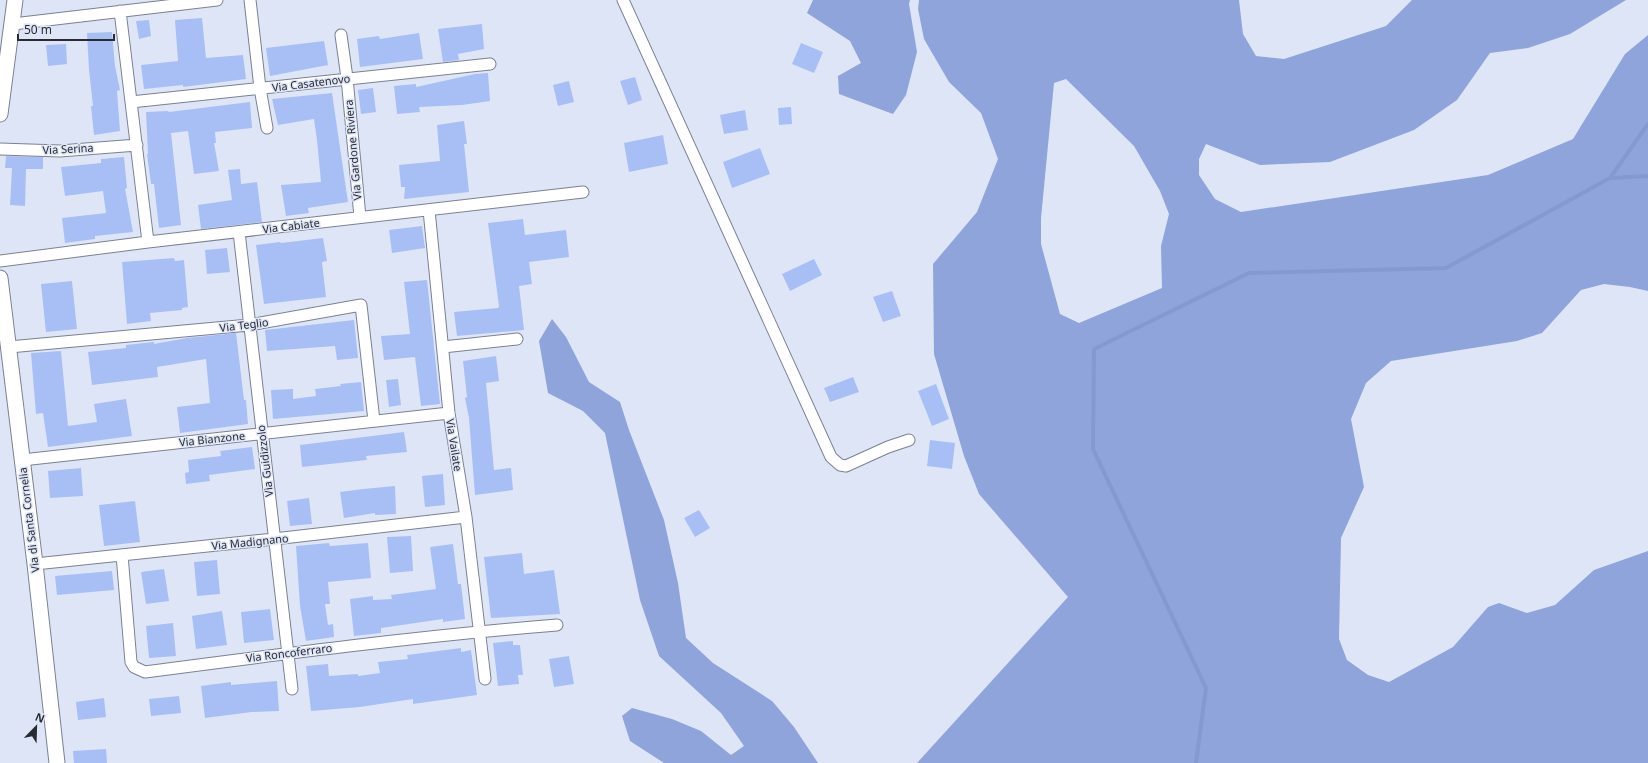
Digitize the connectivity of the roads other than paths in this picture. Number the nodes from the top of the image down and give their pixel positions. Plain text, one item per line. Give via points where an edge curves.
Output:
1 (15, 0) edge
2 (217, 0) edge
3 (250, 0) edge
4 (623, 0) edge
5 (120, 11) junction
6 (13, 24) junction
7 (341, 35) dead end
8 (490, 64) dead end
9 (346, 78) junction
10 (260, 88) junction
11 (131, 102) junction
12 (0, 114) edge
13 (267, 128) dead end
14 (136, 145) junction
15 (0, 149) edge
16 (583, 192) dead end
17 (429, 210) junction
18 (360, 217) junction
19 (239, 232) junction
20 (148, 242) junction
21 (0, 261) edge
22 (0, 278) edge
23 (249, 325) junction
24 (517, 339) dead end
25 (9, 347) junction
26 (443, 347) junction
27 (449, 413) junction
28 (374, 421) junction
29 (262, 433) junction
30 (909, 440) dead end
31 (22, 460) junction
32 (466, 517) junction
33 (274, 539) junction
34 (122, 555) junction
35 (35, 564) junction
36 (557, 625) dead end
37 (479, 631) junction
38 (287, 653) junction
39 (485, 679) dead end
40 (292, 689) dead end
41 (57, 763) edge

1 - 6 street
2 - 5 street
3 - 10 street
4 - 30 street via 831,457 840,465 846,466
5 - 6 street
5 - 11 street
6 - 12 street
7 - 9 street, Via Gardone Riviera
8 - 9 street, Via Casatenovo
9 - 10 street, Via Casatenovo
9 - 18 street, Via Gardone Riviera
10 - 11 street, Via Casatenovo
10 - 13 street
11 - 14 street
14 - 15 street, Via Serina via 60,151
14 - 20 street
16 - 17 street, Via Cabiate
17 - 18 street, Via Cabiate
17 - 26 street, Via Vailate
18 - 19 street, Via Cabiate
19 - 20 street, Via Cabiate
19 - 23 street, Via Guidizzolo
20 - 21 street, Via Cabiate
22 - 25 street, Via di Santa Cornelia
23 - 25 street, Via Teglio
23 - 28 street, Via Teglio via 361,305
23 - 29 street, Via Guidizzolo
24 - 26 street
25 - 31 street, Via di Santa Cornelia
26 - 27 street, Via Vailate
27 - 28 street, Via Bianzone
27 - 32 street, Via Vailate
28 - 29 street, Via Bianzone
29 - 31 street, Via Bianzone
29 - 33 street, Via Guidizzolo
31 - 35 street, Via di Santa Cornelia
32 - 33 street, Via Madignano
32 - 37 street, Via Vailate
33 - 34 street, Via Madignano
33 - 38 street, Via Guidizzolo
34 - 35 street, Via Madignano
34 - 38 street, Via Roncoferraro via 131,662 137,669 145,672
35 - 41 street, Via di Santa Cornelia
36 - 37 street, Via Roncoferraro
37 - 38 street, Via Roncoferraro
37 - 39 street, Via Vailate
38 - 40 street, Via Guidizzolo

